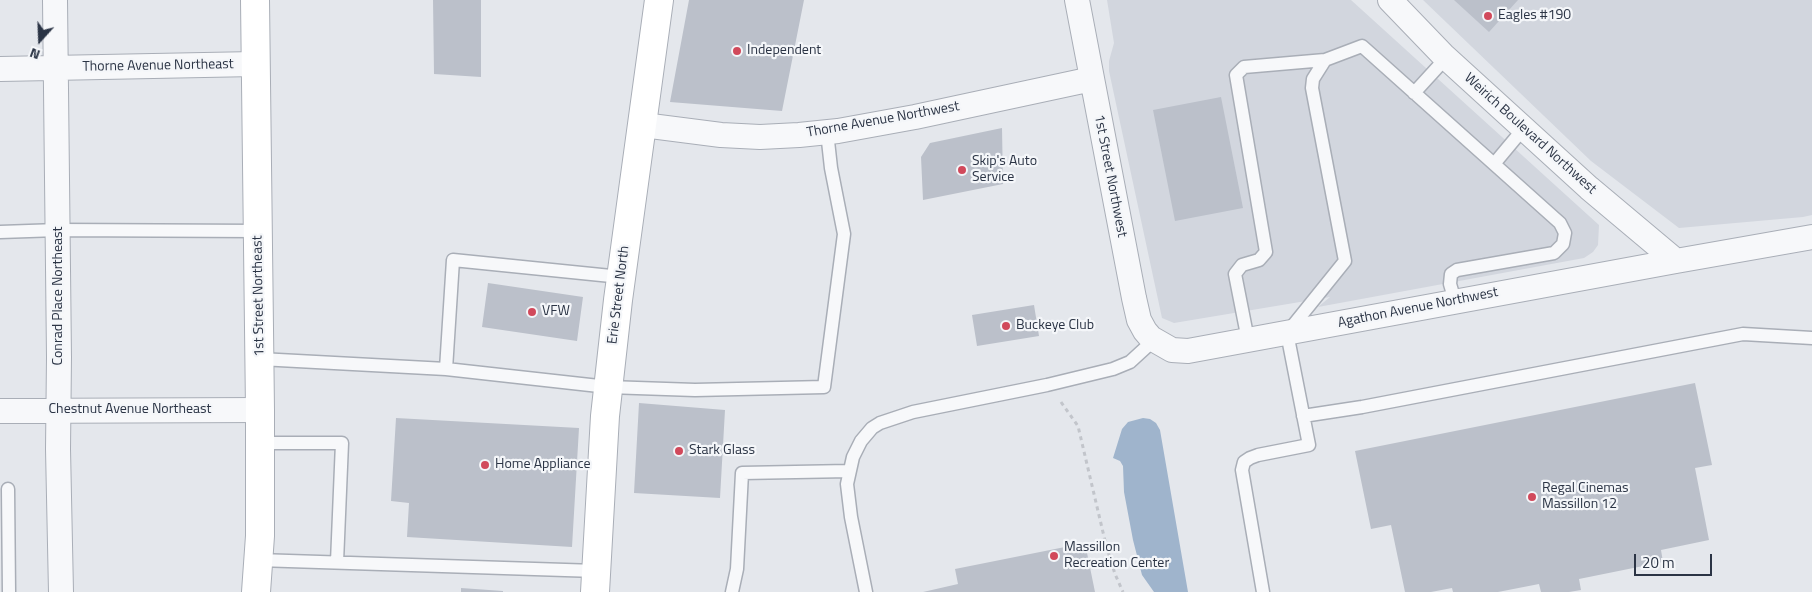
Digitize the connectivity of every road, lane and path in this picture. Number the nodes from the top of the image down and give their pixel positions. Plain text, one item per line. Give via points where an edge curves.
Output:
1 (55, 0) edge
2 (254, 0) edge
3 (659, 0) edge
4 (1078, 0) edge
5 (1390, 0) edge
6 (1446, 58) junction
7 (1325, 60) junction
8 (255, 64) junction
9 (57, 68) junction
10 (0, 69) edge
11 (1092, 79) junction
12 (1414, 92) junction
13 (643, 125) junction
14 (1524, 128) junction
15 (827, 132) junction
16 (1494, 164) junction
17 (58, 230) junction
18 (258, 231) junction
19 (0, 232) edge
20 (1812, 237) edge
21 (1676, 260) junction
22 (621, 278) junction
23 (1455, 301) junction
24 (1287, 333) junction
25 (1812, 338) edge
26 (1248, 340) junction
27 (1157, 342) junction
28 (260, 359) junction
29 (446, 369) junction
30 (1048, 385) junction
31 (608, 387) junction
32 (260, 410) junction
33 (0, 411) edge
34 (58, 411) junction
35 (1303, 416) junction
36 (260, 443) junction
37 (848, 472) junction
38 (8, 489) dead end
39 (258, 560) junction
40 (337, 562) junction
41 (596, 582) edge
42 (8, 592) edge
43 (61, 592) edge
44 (256, 592) edge
45 (732, 592) edge
46 (866, 592) edge
47 (1123, 592) edge
48 (1263, 592) edge

1 - 9 street, Conrad Place Northeast
2 - 8 main road, 1st Street Northeast
3 - 13 main road, Erie Street North
4 - 11 street, 1st Street Northwest
5 - 6 street, Weirich Boulevard Northwest
6 - 12 lane
6 - 14 street, Weirich Boulevard Northwest
7 - 12 lane via 1362,46
7 - 24 lane via 1313,79 1312,88 1345,261
7 - 26 lane via 1244,67 1236,75 1266,252 1259,260 1242,265 1235,274
8 - 9 street, Thorne Avenue Northeast
8 - 18 main road, 1st Street Northeast
9 - 10 street, Thorne Avenue Northeast
9 - 17 street, Conrad Place Northeast
11 - 15 street, Thorne Avenue Northwest via 915,117
11 - 27 street, 1st Street Northwest via 1134,298 1142,325
12 - 16 lane
13 - 15 street, Thorne Avenue Northwest via 760,137
13 - 22 main road, Erie Street North
14 - 16 lane
14 - 21 street, Weirich Boulevard Northwest via 1589,188
15 - 31 lane via 844,234 824,388 696,390
16 - 23 lane via 1560,224 1565,233 1563,244 1554,253 1457,270 1452,274 1450,284
17 - 18 lane
17 - 19 lane
17 - 34 street, Conrad Place Northeast
18 - 28 main road, 1st Street Northeast
20 - 21 street, Agathon Avenue Northwest
21 - 23 street, Agathon Avenue Northwest
22 - 29 lane via 453,260
22 - 31 main road, Erie Street North
23 - 24 street, Agathon Avenue Northwest
24 - 26 street, Agathon Avenue Northwest
24 - 35 lane
25 - 35 lane via 1743,334
26 - 27 street, Agathon Avenue Northwest via 1183,351 1172,350
27 - 30 lane via 1122,366
28 - 29 lane
28 - 32 main road, 1st Street Northeast
29 - 31 lane
30 - 37 lane via 913,412 880,423 861,441
30 - 47 path via 1078,426 1106,545
31 - 41 main road, Erie Street North
32 - 34 street, Chestnut Avenue Northeast
32 - 36 main road, 1st Street Northeast
33 - 34 street, Chestnut Avenue Northeast
34 - 43 street, Conrad Place Northeast
35 - 48 lane via 1309,445 1258,455 1244,462 1242,470
36 - 39 main road, 1st Street Northeast
36 - 40 lane via 342,443
37 - 45 lane via 742,473 737,569
37 - 46 lane via 851,518
38 - 42 lane
39 - 40 lane
39 - 44 main road, 1st Street Northeast
40 - 41 lane

